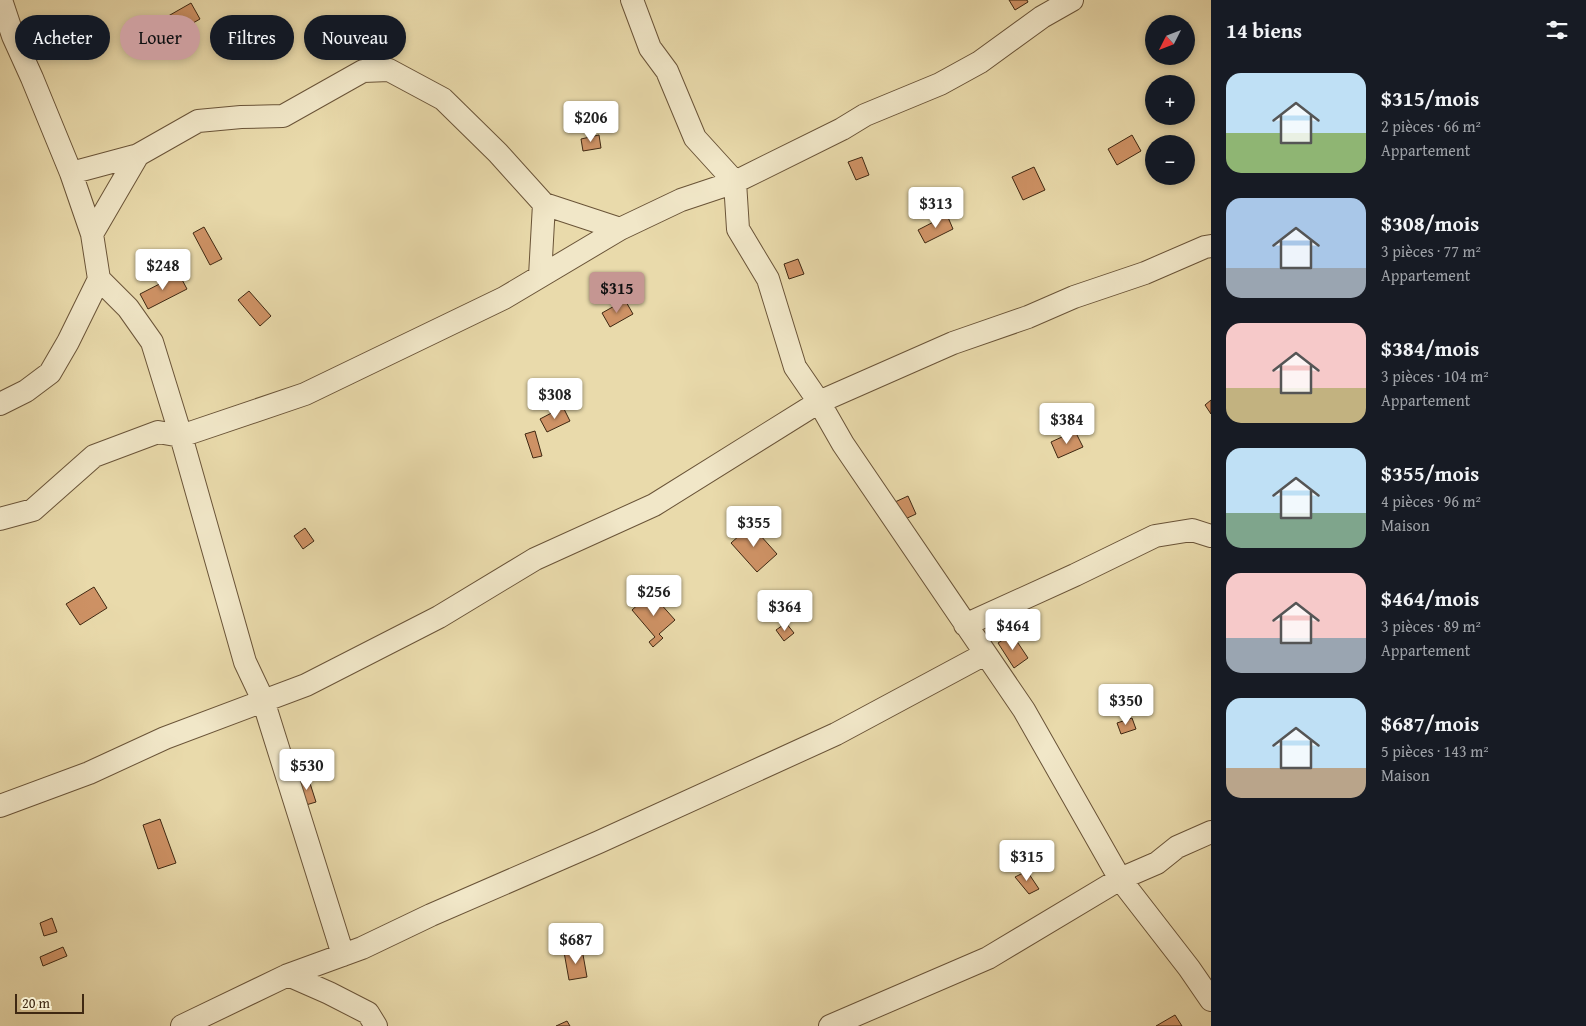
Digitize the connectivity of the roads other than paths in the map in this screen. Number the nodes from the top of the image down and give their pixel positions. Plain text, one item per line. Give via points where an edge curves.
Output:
1 (1, 0) edge
2 (632, 0) edge
3 (1072, 0) edge
4 (138, 155) junction
5 (71, 173) junction
6 (735, 182) junction
7 (544, 204) junction
8 (620, 229) junction
9 (92, 234) junction
10 (1211, 246) edge
11 (540, 276) junction
12 (99, 279) junction
13 (819, 402) junction
14 (0, 404) edge
15 (181, 436) junction
16 (0, 520) edge
17 (1211, 536) edge
18 (965, 624) junction
19 (985, 654) junction
20 (263, 700) junction
21 (0, 806) edge
22 (1211, 832) edge
23 (1120, 879) junction
24 (343, 955) junction
25 (288, 975) junction
26 (1211, 1000) edge
27 (182, 1026) edge
28 (376, 1026) edge
29 (830, 1026) edge

1 - 5 street via 12,36
2 - 6 street via 650,48 667,71 695,138
3 - 6 street via 1042,17 980,62 940,84 865,115
4 - 5 street
4 - 7 street via 198,121 283,116 363,71 389,70 443,99
4 - 9 street
5 - 9 street
6 - 8 street via 680,200
6 - 13 street via 738,229 768,279 795,367
7 - 8 street
7 - 11 street
8 - 11 street
9 - 12 street
10 - 13 street via 953,343
11 - 15 street via 504,298 305,394
12 - 14 street via 50,373 26,392
12 - 15 street via 128,308 152,342
13 - 18 street via 843,444
13 - 20 street via 654,505 535,559 439,617 306,684
15 - 16 street via 158,432 94,456 33,510
15 - 20 street via 245,662
17 - 18 street via 1192,530 1155,536
18 - 19 street
19 - 23 street via 1024,710
19 - 24 street via 836,734
20 - 21 street via 165,738 89,773
20 - 24 street
22 - 23 street via 1177,847 1157,863
23 - 26 street
23 - 29 street via 988,958
24 - 25 street
25 - 27 street
25 - 28 street via 368,1013

